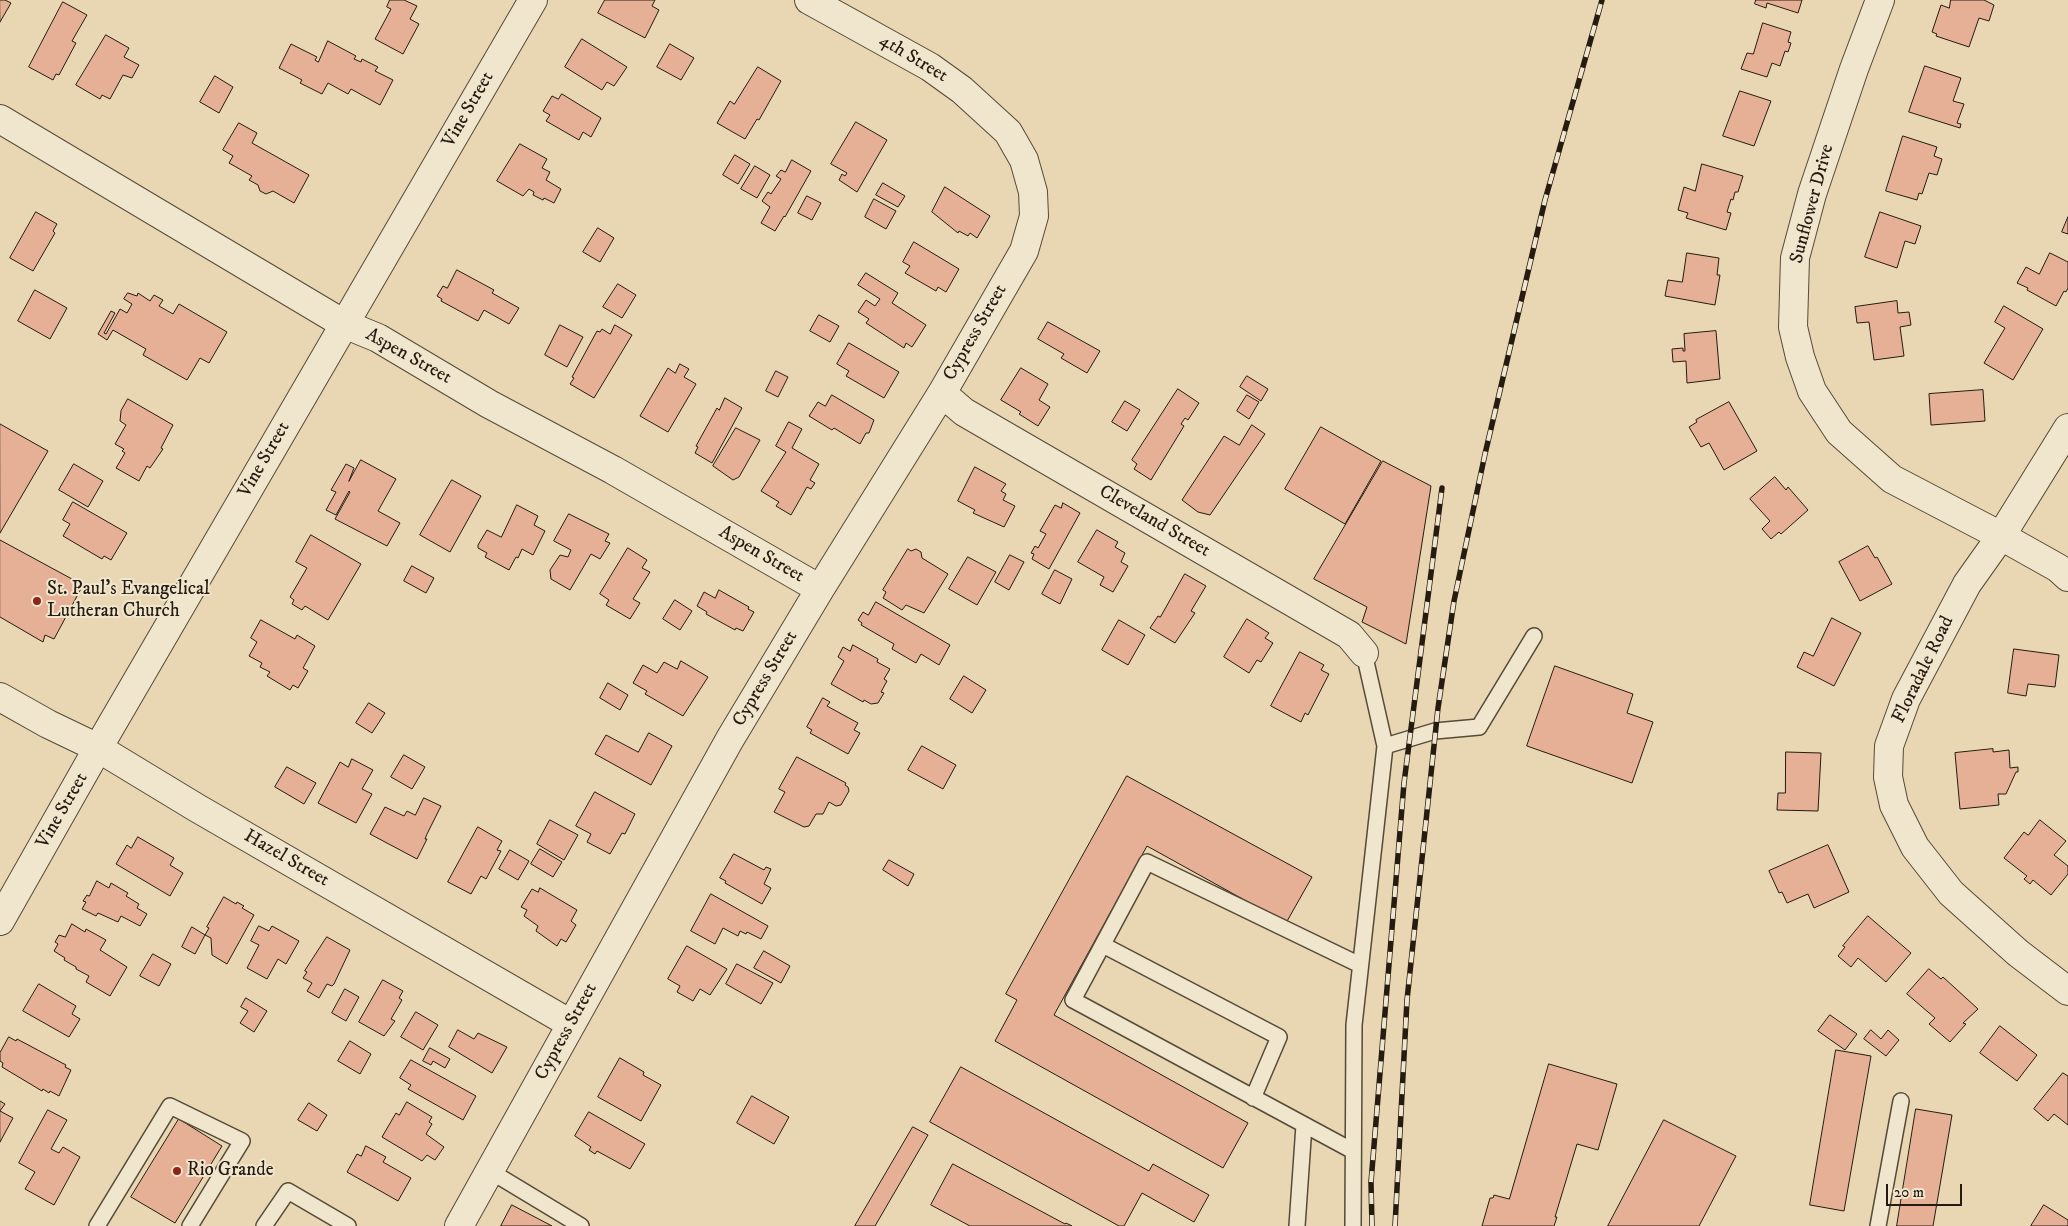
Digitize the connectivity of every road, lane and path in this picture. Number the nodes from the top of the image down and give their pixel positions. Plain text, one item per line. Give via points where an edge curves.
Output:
1 (533, 0) edge
2 (809, 0) edge
3 (1880, 0) edge
4 (0, 119) edge
5 (1008, 132) joint
6 (344, 324) junction
7 (942, 393) junction
8 (2068, 428) edge
9 (2001, 536) junction
10 (2068, 577) edge
11 (820, 589) junction
12 (1534, 636) dead end
13 (1364, 652) joint
14 (0, 697) edge
15 (1385, 746) junction
16 (98, 748) junction
17 (0, 921) edge
18 (1103, 945) junction
19 (1360, 966) junction
20 (2068, 990) edge
21 (571, 1024) junction
22 (1253, 1098) junction
23 (1900, 1101) dead end
24 (1304, 1125) junction
25 (1353, 1151) junction
26 (490, 1171) junction
27 (97, 1226) edge
28 (190, 1226) edge
29 (264, 1226) edge
30 (348, 1226) edge
31 (459, 1226) edge
32 (581, 1226) edge
33 (1297, 1226) edge
34 (1353, 1226) edge
35 (1878, 1226) edge

1 - 6 street, Vine Street
2 - 5 street, 4th Street via 930,67 962,90
3 - 9 street, Sunflower Drive via 1818,176 1795,258 1793,327 1812,391 1839,432 1892,479
4 - 6 street, Aspen Street
5 - 7 street, Cypress Street via 1024,160 1033,192 1034,216 1024,251
6 - 11 street, Aspen Street via 378,338 489,404 613,470
6 - 16 street, Vine Street
7 - 11 street, Cypress Street
7 - 13 street, Cleveland Street via 964,412 1350,635
8 - 9 street, Floradale Road
9 - 10 street, Sunflower Drive
9 - 20 street, Floradale Road via 1967,584 1906,699 1890,746 1888,777 1894,805 1915,846 1951,892 2018,953
11 - 21 street, Cypress Street via 730,739
12 - 15 lane via 1479,726 1435,731
13 - 15 lane
14 - 16 street, Hazel Street
15 - 19 lane
16 - 17 street, Vine Street
16 - 21 street, Hazel Street
18 - 19 lane via 1148,862
18 - 22 lane via 1279,1037
18 - 22 lane via 1073,1000
19 - 25 lane via 1354,1025
21 - 26 street, Cypress Street
22 - 24 lane
23 - 35 lane
24 - 25 lane
24 - 33 lane
25 - 34 lane
26 - 31 street, Cypress Street
26 - 32 lane
27 - 28 lane via 170,1106 242,1141
29 - 30 lane via 288,1191

